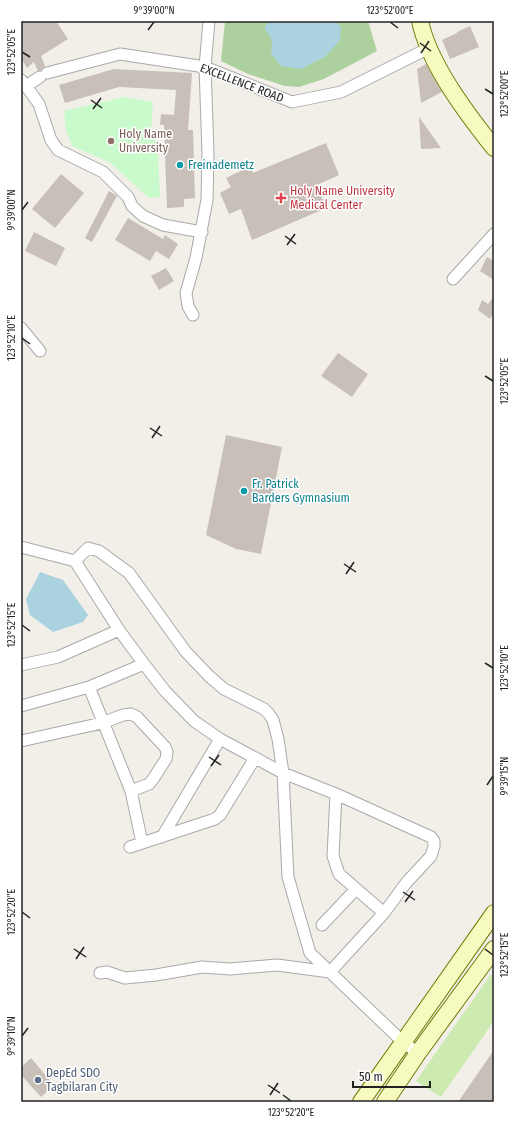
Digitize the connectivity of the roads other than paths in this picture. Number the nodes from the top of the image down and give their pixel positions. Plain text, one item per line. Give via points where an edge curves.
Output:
1 (209, 21) edge
2 (420, 21) edge
3 (429, 48) junction
4 (205, 67) junction
5 (24, 83) edge
6 (494, 148) edge
7 (202, 232) junction
8 (494, 234) edge
9 (453, 279) dead end
10 (193, 315) dead end
11 (21, 328) edge
12 (40, 351) dead end
13 (21, 547) edge
14 (75, 561) junction
15 (118, 630) junction
16 (144, 664) junction
17 (21, 665) edge
18 (89, 687) junction
19 (21, 706) edge
20 (102, 723) junction
21 (220, 738) junction
22 (21, 741) edge
23 (255, 758) junction
24 (283, 773) junction
25 (131, 792) junction
26 (336, 794) junction
27 (162, 837) junction
28 (142, 843) junction
29 (130, 847) dead end
30 (356, 889) junction
31 (384, 913) junction
32 (494, 913) edge
33 (322, 925) dead end
34 (494, 949) edge
35 (330, 972) junction
36 (100, 973) dead end
37 (403, 1042) junction
38 (418, 1054) junction
39 (361, 1102) edge
40 (385, 1102) edge

1 - 4 street
2 - 3 main road
3 - 4 street, EXCELLENCE ROAD via 341,92 292,102
3 - 6 main road via 456,97
4 - 5 street, EXCELLENCE ROAD via 120,54
4 - 7 street via 208,153 207,200
5 - 7 street via 39,104 51,140 58,150 103,172 144,216 163,225
7 - 10 street via 186,293 188,306
8 - 9 street
11 - 12 street
13 - 14 street
14 - 15 street
14 - 24 street via 88,548 99,551 128,573 186,652 209,676 224,689 269,714 278,739
15 - 16 street
15 - 17 street via 58,657
16 - 18 street
16 - 21 street via 165,691 194,721
18 - 19 street
18 - 20 street
20 - 22 street
20 - 25 street
20 - 25 street via 131,714 165,747 166,759 149,784
21 - 23 street
21 - 27 street
23 - 24 street
23 - 27 street via 220,815
24 - 26 street
24 - 35 street via 288,877 310,953
25 - 28 street
26 - 30 street via 332,856 338,874
26 - 31 street via 431,837 434,841 431,856 406,883
27 - 28 street
28 - 29 street
30 - 31 street
30 - 33 street
31 - 35 street
32 - 37 main road
34 - 38 main road
35 - 36 street via 277,965 230,969 202,968 125,978 107,972
35 - 37 street
37 - 38 street
37 - 39 main road
38 - 40 main road

